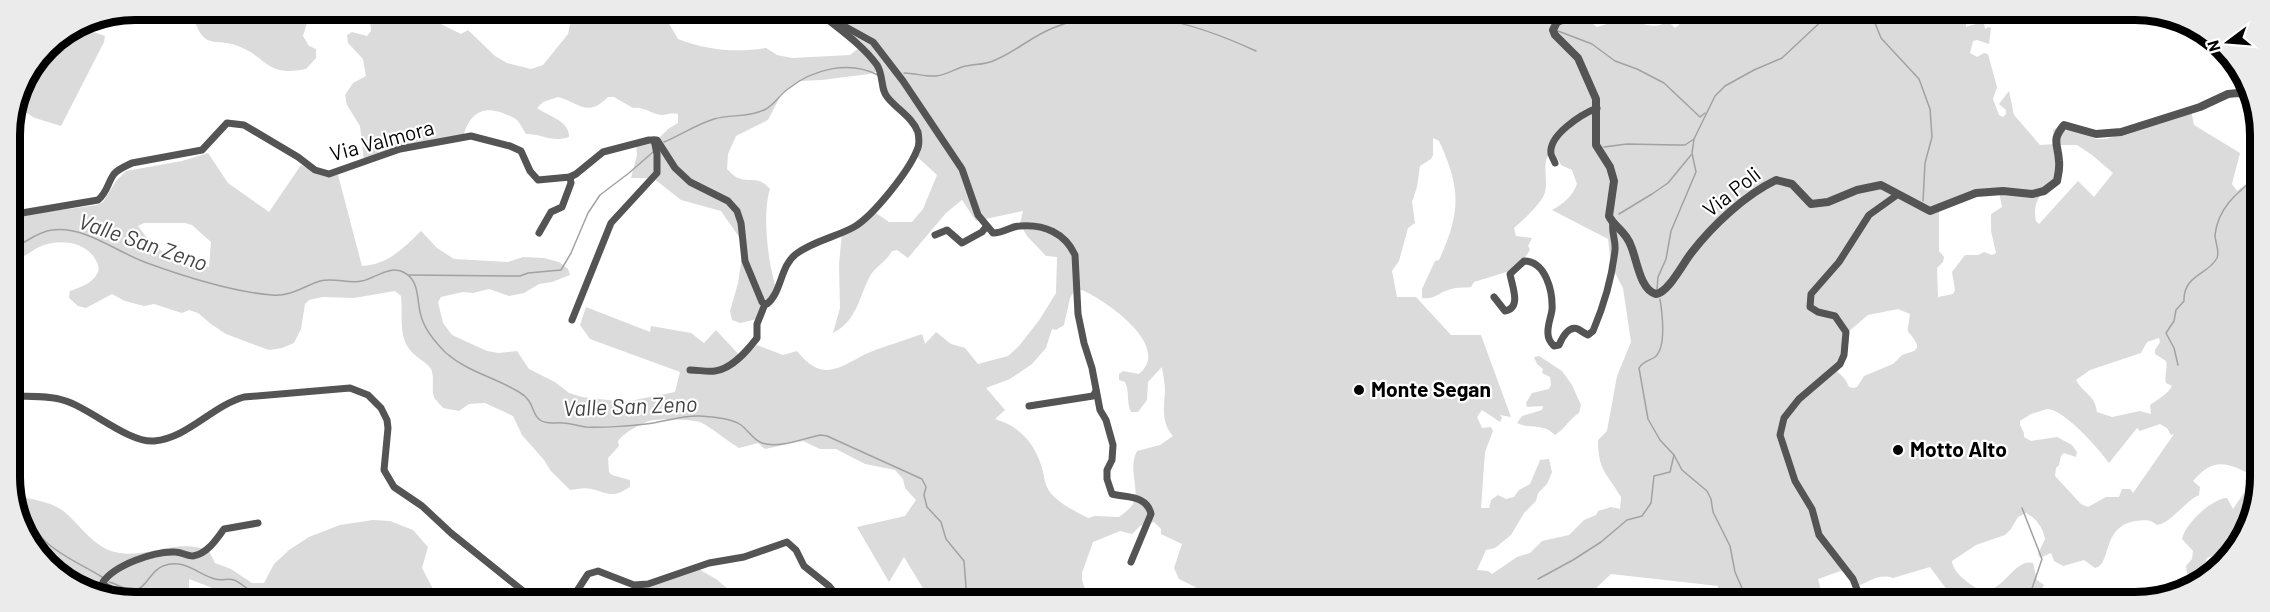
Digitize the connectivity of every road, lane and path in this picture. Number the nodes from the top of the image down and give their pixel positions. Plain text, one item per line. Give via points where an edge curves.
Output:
1 (829, 20) edge
2 (1562, 20) edge
3 (838, 27) junction
4 (2243, 94) edge
5 (1597, 108) junction
6 (654, 140) junction
7 (1555, 163) dead end
8 (570, 177) junction
9 (1897, 195) junction
10 (20, 213) edge
11 (1613, 223) junction
12 (986, 227) junction
13 (539, 233) dead end
14 (935, 235) dead end
15 (1494, 297) dead end
16 (765, 304) junction
17 (572, 321) dead end
18 (690, 370) dead end
19 (1096, 391) junction
20 (20, 396) edge
21 (1029, 406) dead end
22 (258, 523) dead end
23 (1131, 562) dead end
24 (113, 590) edge
25 (524, 592) edge
26 (576, 592) edge
27 (834, 592) edge
28 (1858, 592) edge

1 - 3 street
2 - 5 street via 1553,30 1555,35 1578,57
3 - 12 street via 844,26 873,42 962,169
3 - 16 street via 877,65 887,98 904,111 917,131 917,151 870,215 856,226 792,256 770,303
4 - 9 street, Via Poli via 2228,94 2121,132 2096,134 2064,125 2055,143 2060,162 2057,181 2044,191 1976,193 1930,211
5 - 7 street via 1555,138 1551,153
5 - 11 street via 1596,145 1614,181 1609,216
6 - 8 street via 603,152
6 - 16 street via 690,182 728,201 737,211 745,261
6 - 17 street via 657,173 611,223
8 - 10 street, Via Valmora via 538,180 521,151 471,136 400,149 329,174 315,170 244,124 227,123 202,150 122,168 98,200
8 - 13 street via 562,207 551,212
9 - 11 street, Via Poli via 1881,185 1810,204 1792,184 1776,180 1714,228 1665,290 1656,294 1646,286 1630,241
9 - 28 street via 1869,215 1839,262 1811,294 1810,307 1835,316 1846,332 1844,355 1840,364 1799,399 1784,418 1780,435 1795,481 1812,509 1820,535
11 - 15 street via 1615,248 1610,283 1593,331 1588,334 1572,329 1559,345 1550,342 1550,288 1542,270 1531,261 1524,261 1510,274 1515,295 1511,310 1505,311
12 - 14 street via 962,243 947,230
12 - 19 street via 993,233 1003,233 1019,225 1037,226 1053,230 1072,248 1078,314
16 - 18 street via 757,324 757,338 734,362 715,371
19 - 21 street via 1093,396
19 - 23 street via 1113,445 1107,470 1109,489 1112,494 1141,500 1151,514
20 - 25 street via 67,401 135,438 151,441 188,429 228,401 244,397 350,388 369,395 387,420 384,470 394,487
22 - 24 street via 224,529 206,550 194,556 175,552 124,565 104,579 105,586
26 - 27 street via 588,574 598,572 634,585 648,584 787,543 796,550 804,566

